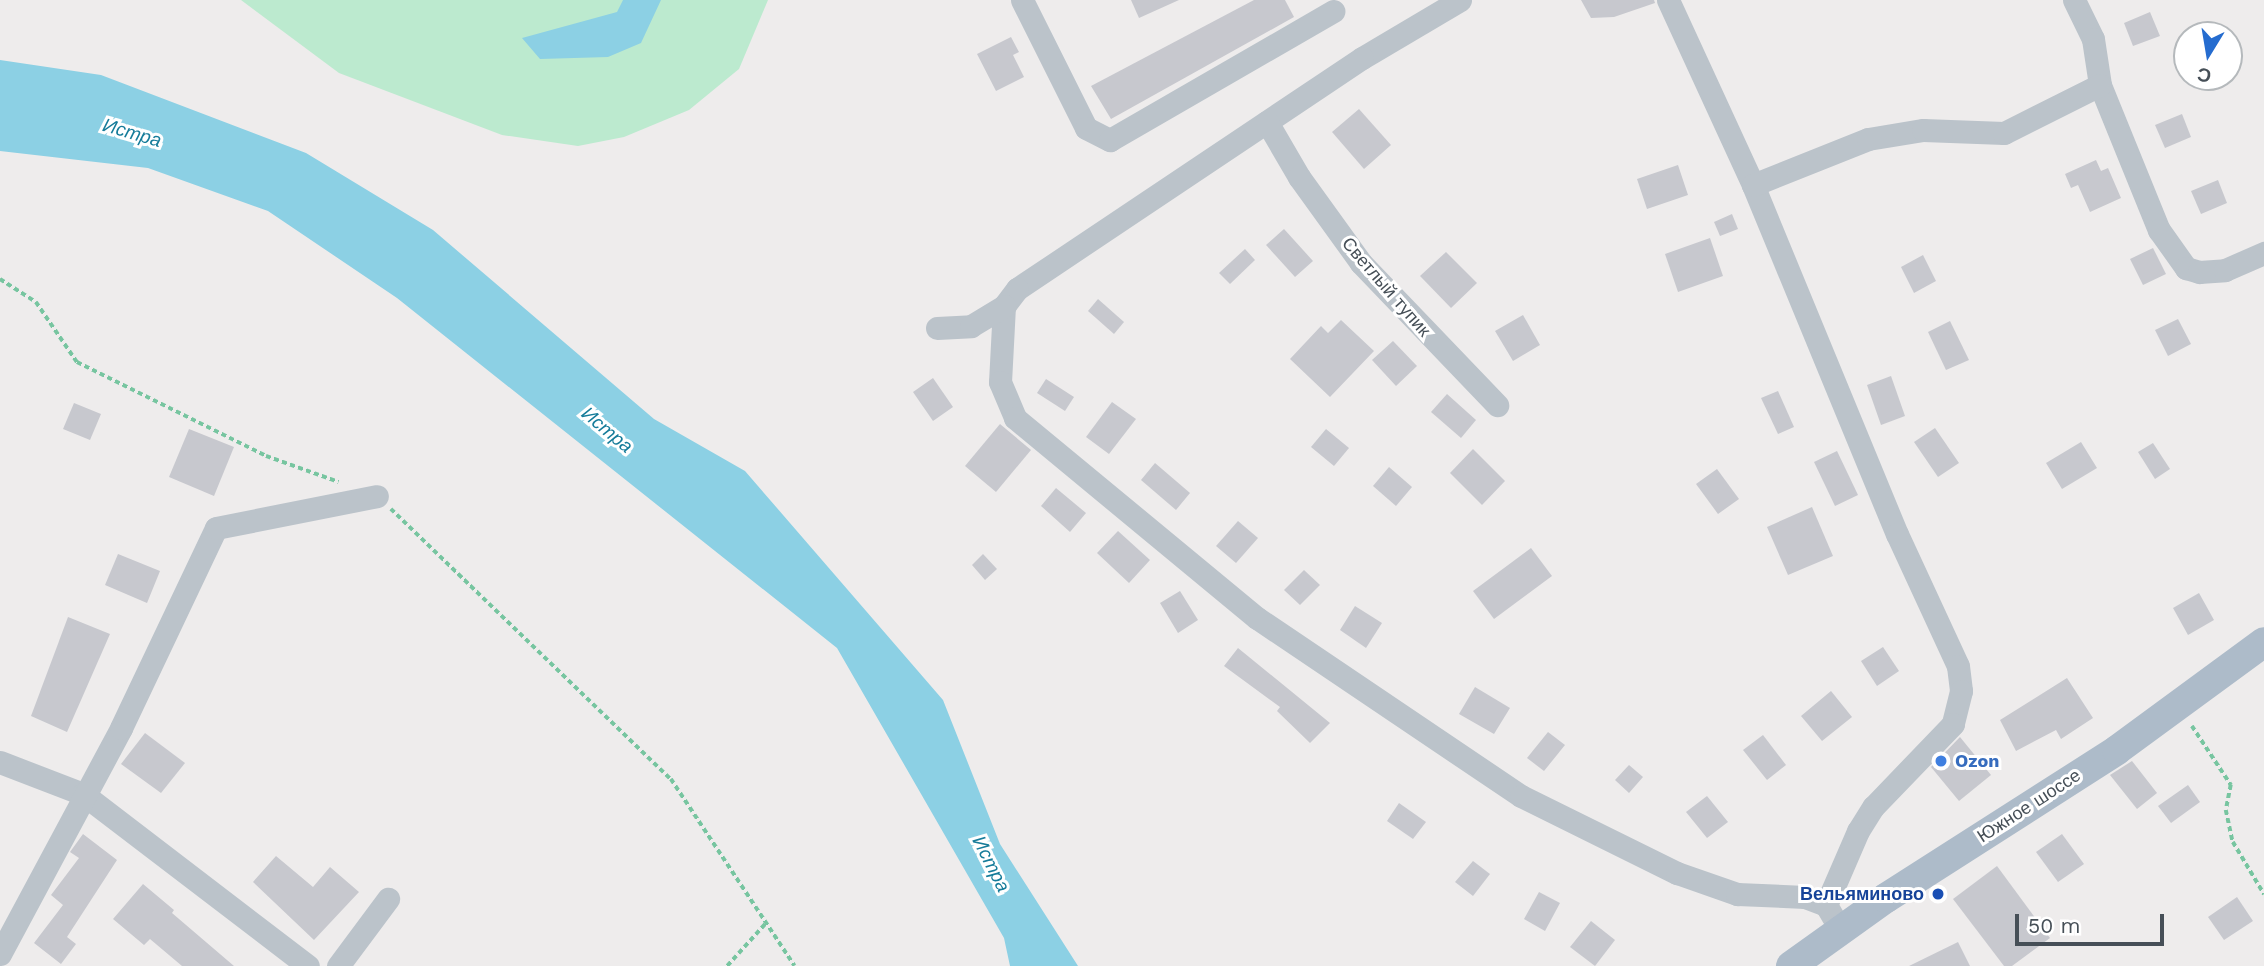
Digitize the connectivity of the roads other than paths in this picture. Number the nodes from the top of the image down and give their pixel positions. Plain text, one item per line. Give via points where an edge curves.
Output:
1 (1022, 0) edge
2 (1460, 0) edge
3 (1668, 0) edge
4 (2074, 0) edge
5 (1338, 4) edge
6 (2100, 85) junction
7 (1268, 122) junction
8 (1754, 185) junction
9 (2264, 253) edge
10 (1004, 306) junction
11 (937, 328) dead end
12 (1497, 405) dead end
13 (377, 496) road end
14 (2264, 642) edge
15 (0, 762) edge
16 (83, 794) junction
17 (388, 899) dead end
18 (1833, 917) junction
19 (0, 954) edge
20 (1806, 960) edge
21 (308, 966) edge
22 (338, 966) edge

1 - 5 street via 1086,128 1110,140
2 - 7 street
3 - 8 street
4 - 6 street via 2093,39
6 - 8 street via 2004,133 1923,130 1868,139
6 - 9 street via 2159,230 2186,268 2218,271
7 - 10 street via 1073,249 1017,289
7 - 12 street, Светлый тупик via 1299,177 1361,263
8 - 18 street via 1897,534 1958,666 1961,691 1953,724 1863,823
10 - 11 street via 971,326
10 - 18 street via 1000,382 1015,418 1268,626 1521,796 1619,848 1737,894 1805,897
13 - 16 street via 216,528 121,728
14 - 18 main road, Южное шоссе via 2170,711
15 - 16 street
16 - 19 street
16 - 21 street
17 - 22 street
18 - 20 main road, Южное шоссе

